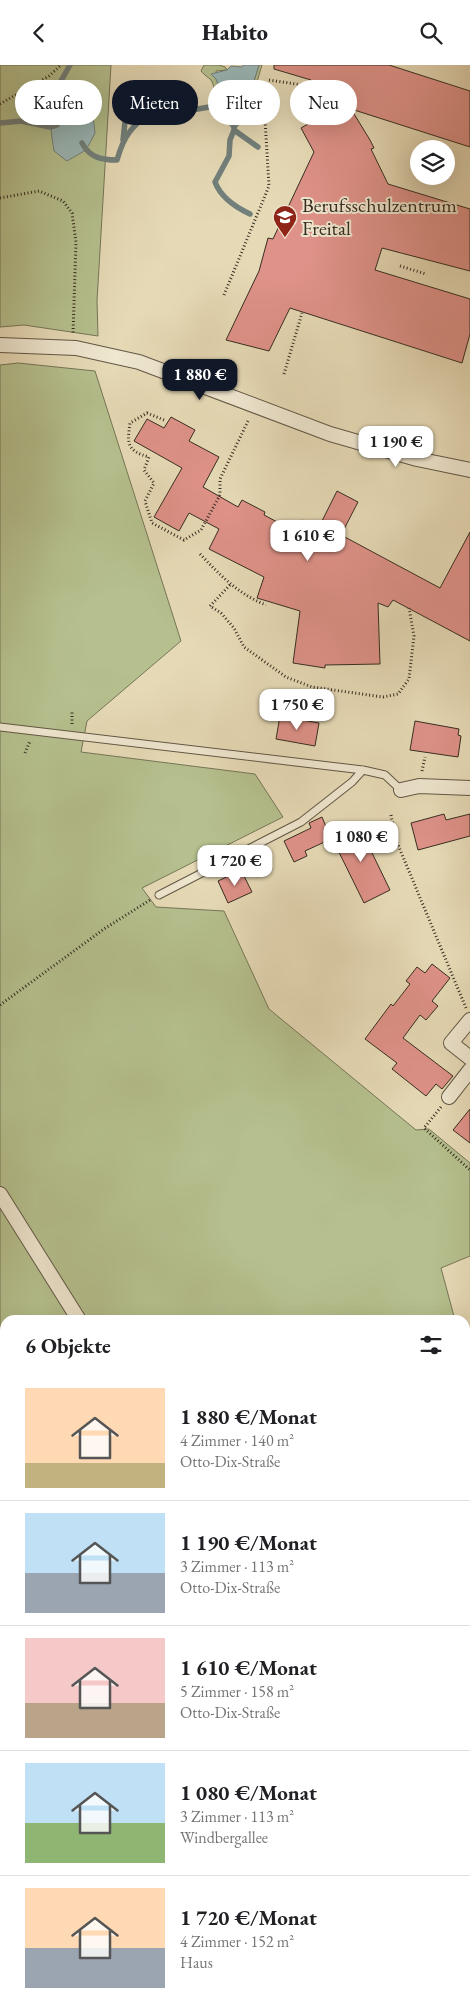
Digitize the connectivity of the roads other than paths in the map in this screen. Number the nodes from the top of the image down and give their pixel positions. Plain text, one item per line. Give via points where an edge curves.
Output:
1 (0, 345) edge
2 (470, 471) edge
3 (0, 727) edge
4 (364, 770) junction
5 (470, 788) edge
6 (401, 790) joint
7 (159, 895) road end
8 (468, 1015) edge
9 (470, 1058) edge
10 (470, 1070) edge
11 (450, 1097) road end
12 (0, 1194) edge
13 (76, 1315) edge

1 - 2 street via 76,348 139,362 330,434
3 - 4 lane
4 - 6 lane via 385,775
4 - 7 lane via 301,822
5 - 6 street via 419,786
8 - 9 street via 451,1043
10 - 11 street
12 - 13 street

